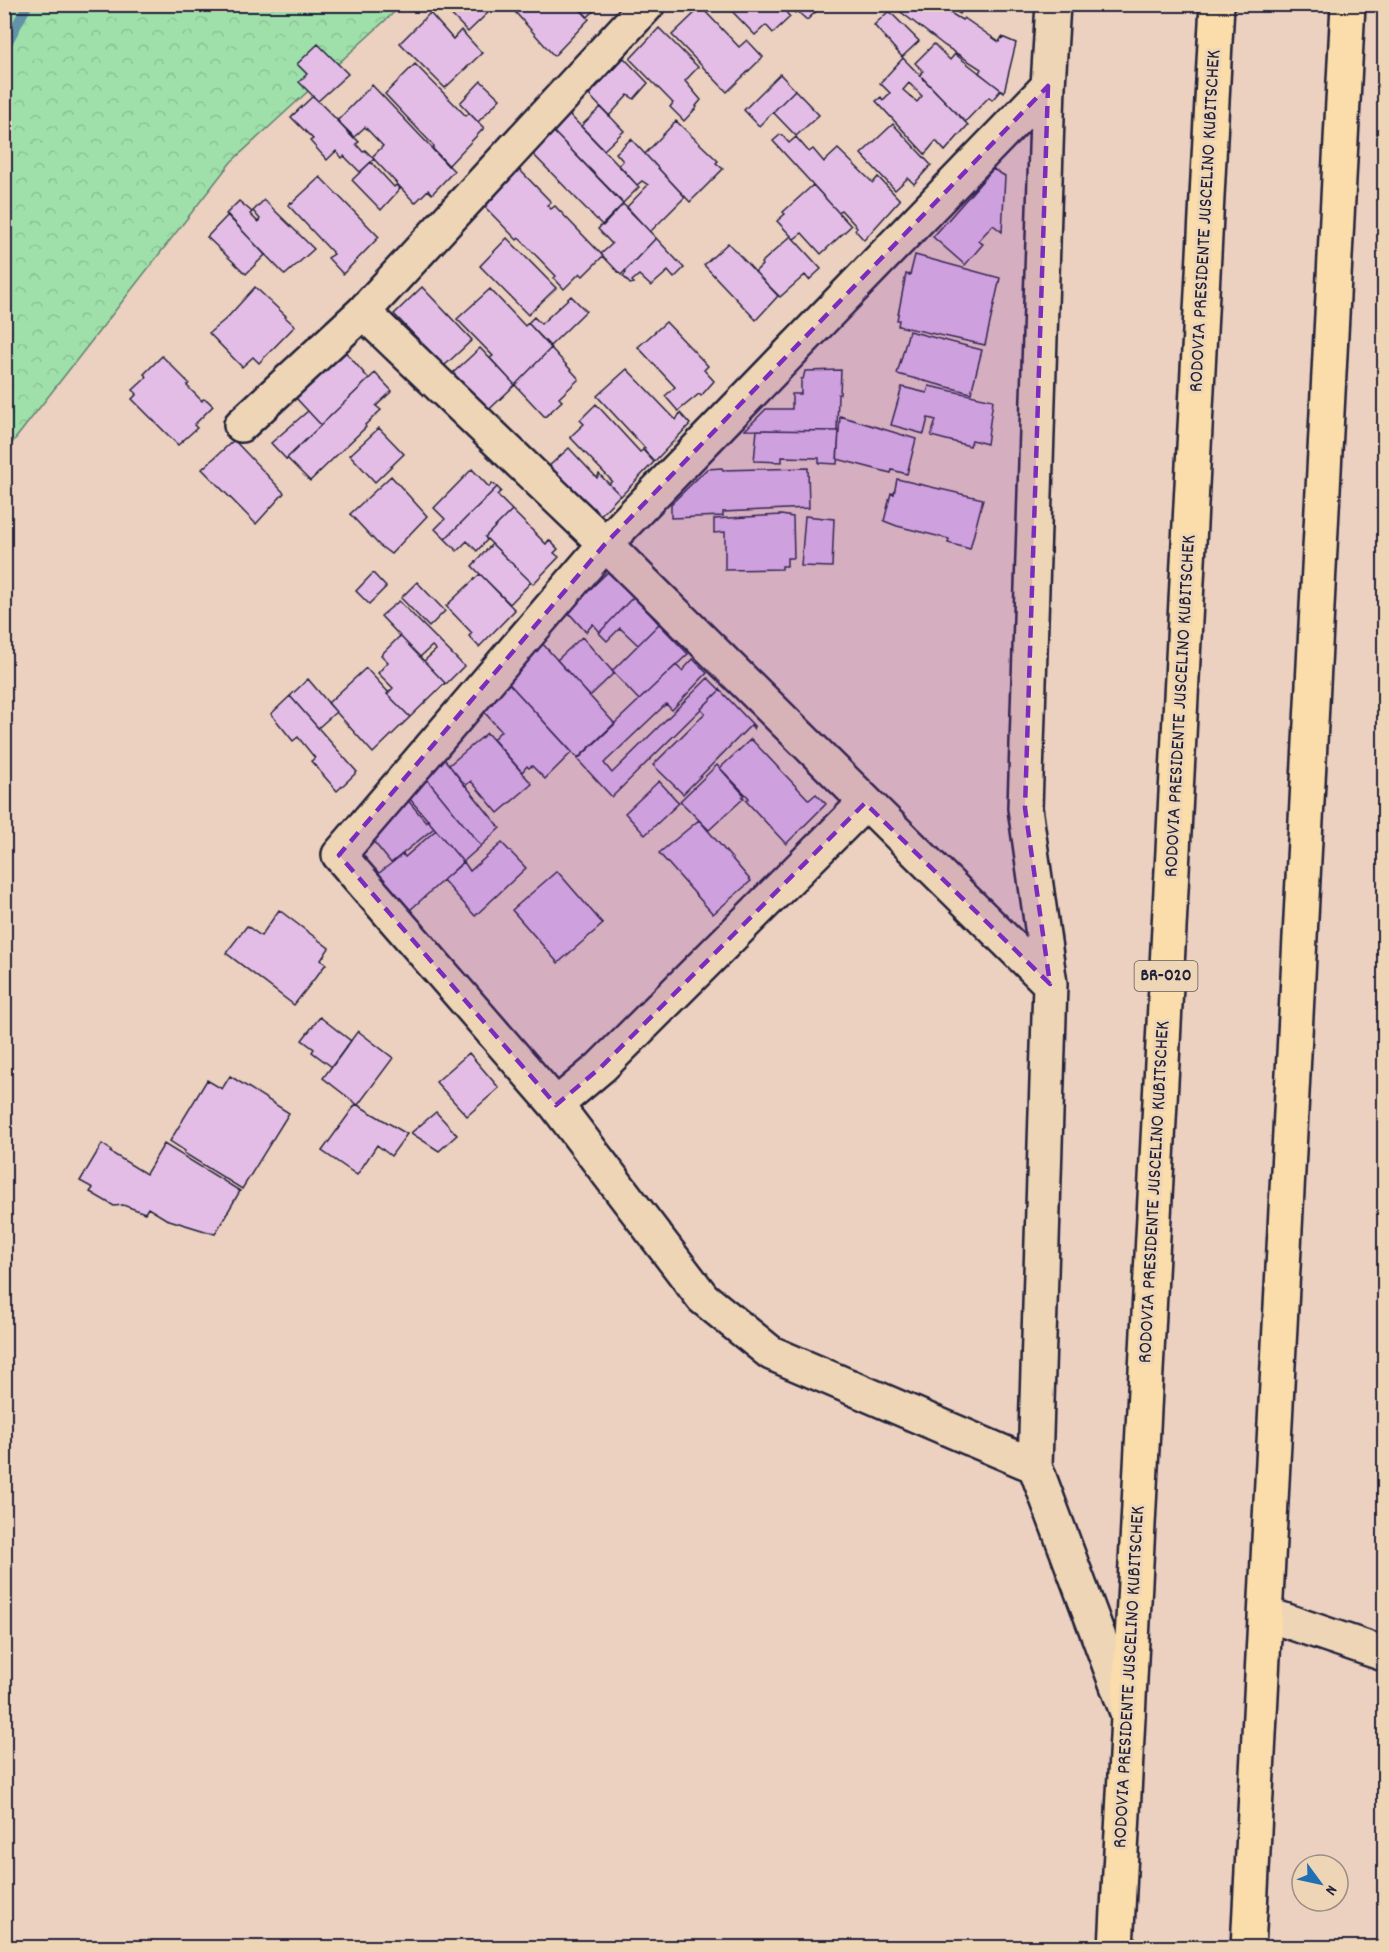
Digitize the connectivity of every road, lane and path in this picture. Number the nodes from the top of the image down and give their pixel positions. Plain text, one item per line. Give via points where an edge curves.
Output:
1 (648, 4) edge
2 (1053, 4) edge
3 (1217, 4) edge
4 (1348, 4) edge
5 (1048, 86) junction
6 (363, 312) junction
7 (241, 425) dead end
8 (605, 544) junction
9 (866, 802) junction
10 (1050, 984) junction
11 (556, 1106) junction
12 (1035, 1466) junction
13 (1266, 1614) junction
14 (1384, 1653) edge
15 (1128, 1715) junction
16 (1116, 1947) edge
17 (1248, 1947) edge

1 - 6 street
2 - 5 street
3 - 15 highway, RODOVIA PRESIDENTE JUSCELINO KUBITSCHEK / BR-020
4 - 13 highway
5 - 8 street
5 - 10 street via 1025,807
6 - 7 street
6 - 8 street
8 - 9 street
8 - 11 street via 339,855
9 - 10 street
9 - 11 street via 602,1067
10 - 12 street
11 - 12 street via 703,1298 771,1353
12 - 15 street
13 - 14 street
13 - 17 highway
15 - 16 highway, RODOVIA PRESIDENTE JUSCELINO KUBITSCHEK / BR-020

